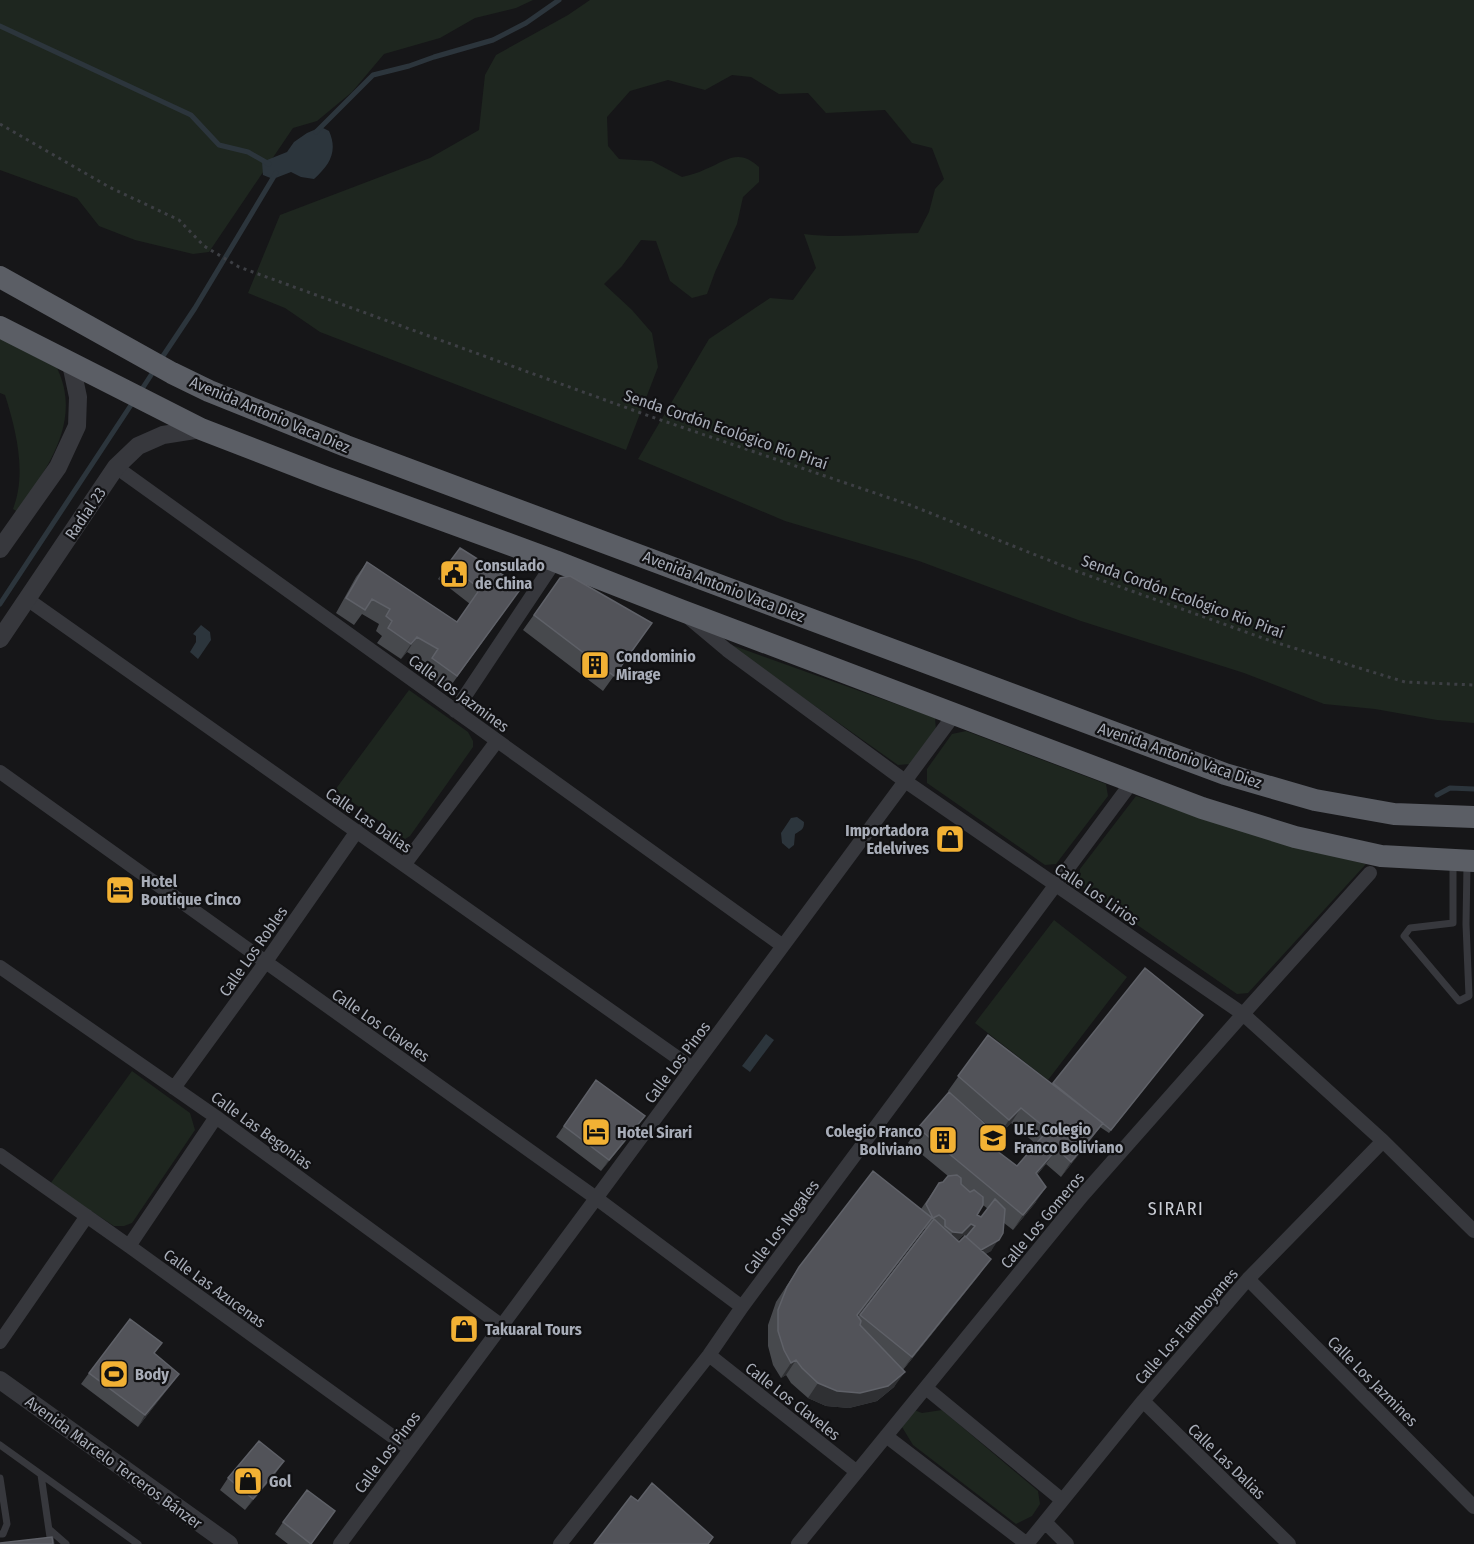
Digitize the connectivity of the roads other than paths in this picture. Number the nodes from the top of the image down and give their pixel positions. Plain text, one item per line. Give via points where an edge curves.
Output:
1 (0, 277) edge
2 (0, 327) edge
3 (71, 364) junction
4 (201, 429) junction
5 (116, 467) junction
6 (525, 512) junction
7 (450, 523) junction
8 (0, 549) edge
9 (555, 561) junction
10 (27, 598) junction
11 (680, 610) junction
12 (0, 639) edge
13 (455, 711) junction
14 (954, 715) junction
15 (497, 741) junction
16 (0, 772) edge
17 (905, 781) junction
18 (1132, 782) junction
19 (1474, 817) edge
20 (357, 831) junction
21 (1465, 860) edge
22 (404, 865) junction
23 (1370, 873) dead end
24 (1055, 885) junction
25 (1453, 923) junction
26 (1466, 924) junction
27 (783, 946) junction
28 (265, 963) junction
29 (0, 966) edge
30 (1243, 1014) junction
31 (692, 1068) junction
32 (174, 1088) junction
33 (216, 1117) junction
34 (1383, 1141) junction
35 (0, 1155) edge
36 (596, 1198) junction
37 (87, 1216) junction
38 (1474, 1231) edge
39 (129, 1246) junction
40 (1248, 1279) junction
41 (742, 1307) junction
42 (502, 1326) junction
43 (0, 1342) edge
44 (709, 1355) junction
45 (0, 1380) edge
46 (926, 1388) junction
47 (1143, 1401) junction
48 (886, 1436) junction
49 (0, 1445) edge
50 (410, 1449) junction
51 (857, 1472) junction
52 (41, 1475) junction
53 (0, 1478) edge
54 (1062, 1500) junction
55 (1474, 1507) edge
56 (1045, 1521) junction
57 (49, 1530) junction
58 (0, 1534) edge
59 (51, 1544) edge
60 (66, 1544) edge
61 (138, 1544) edge
62 (228, 1544) edge
63 (340, 1544) edge
64 (560, 1544) edge
65 (798, 1544) edge
66 (1027, 1544) edge
67 (1067, 1544) edge
68 (1289, 1544) edge

1 - 6 highway, Avenida Antonio Vaca Diez via 209,391
2 - 3 highway
3 - 4 highway
3 - 8 street via 78,398 77,426 58,467
4 - 5 street, Radial 23 via 163,435 138,446
4 - 7 highway
5 - 10 street, Radial 23
5 - 13 street, Calle Los Jazmines
6 - 7 highway via 522,529 511,534
6 - 19 highway, Avenida Antonio Vaca Diez via 1225,774 1315,800 1394,813
7 - 9 highway
9 - 11 highway
9 - 13 street
10 - 12 street, Radial 23
10 - 20 street, Calle Las Dalias
11 - 14 highway
11 - 17 street, Calle Los Lirios via 727,650
13 - 15 street, Calle Los Jazmines
14 - 17 street, Calle Los Pinos
14 - 18 highway
15 - 22 street
15 - 27 street, Calle Los Jazmines
16 - 28 street, Calle Los Claveles
17 - 24 street, Calle Los Lirios
17 - 27 street, Calle Los Pinos
18 - 21 highway via 1295,837 1381,856
18 - 24 street, Calle Los Nogales
20 - 22 street, Calle Las Dalias
20 - 28 street, Calle Los Robles
21 - 25 lane
21 - 26 lane
22 - 31 street, Calle Las Dalias
23 - 30 street, Calle Los Gomeros
24 - 30 street, Calle Los Lirios
24 - 41 street, Calle Los Nogales
25 - 26 lane
25 - 26 lane via 1410,928 1404,936 1459,1001 1468,996
27 - 31 street, Calle Los Pinos
28 - 32 street, Calle Los Robles
28 - 36 street, Calle Los Claveles
29 - 32 street, Calle Las Begonias
30 - 34 street, Calle Los Lirios
30 - 46 street, Calle Los Gomeros via 1082,1196
31 - 36 street, Calle Los Pinos
32 - 33 street, Calle Las Begonias
33 - 39 street
33 - 42 street, Calle Las Begonias
34 - 38 street, Calle Los Lirios
34 - 40 street, Calle Los Flamboyanes
35 - 37 street, Calle Las Azucenas
36 - 41 street, Calle Los Claveles
36 - 42 street, Calle Los Pinos
37 - 39 street, Calle Las Azucenas
37 - 43 street
39 - 50 street, Calle Las Azucenas
40 - 47 street, Calle Los Flamboyanes
40 - 55 street, Calle Los Jazmines
41 - 44 street, Calle Los Nogales
42 - 50 street, Calle Los Pinos
44 - 51 street, Calle Los Claveles
44 - 64 street, Calle Los Nogales
45 - 62 street, Avenida Marcelo Terceros Bánzer
46 - 48 street, Calle Los Gomeros
46 - 54 street
47 - 54 street, Calle Los Flamboyanes
47 - 68 street, Calle Las Dalias
48 - 51 street, Calle Los Gomeros
48 - 66 street
49 - 52 lane
50 - 63 street, Calle Los Pinos
51 - 65 street, Calle Los Gomeros
52 - 57 lane
52 - 61 lane
53 - 58 lane via 7,1524
54 - 56 street, Calle Los Flamboyanes
56 - 66 street, Calle Los Flamboyanes
56 - 67 street
57 - 59 lane
57 - 60 lane

